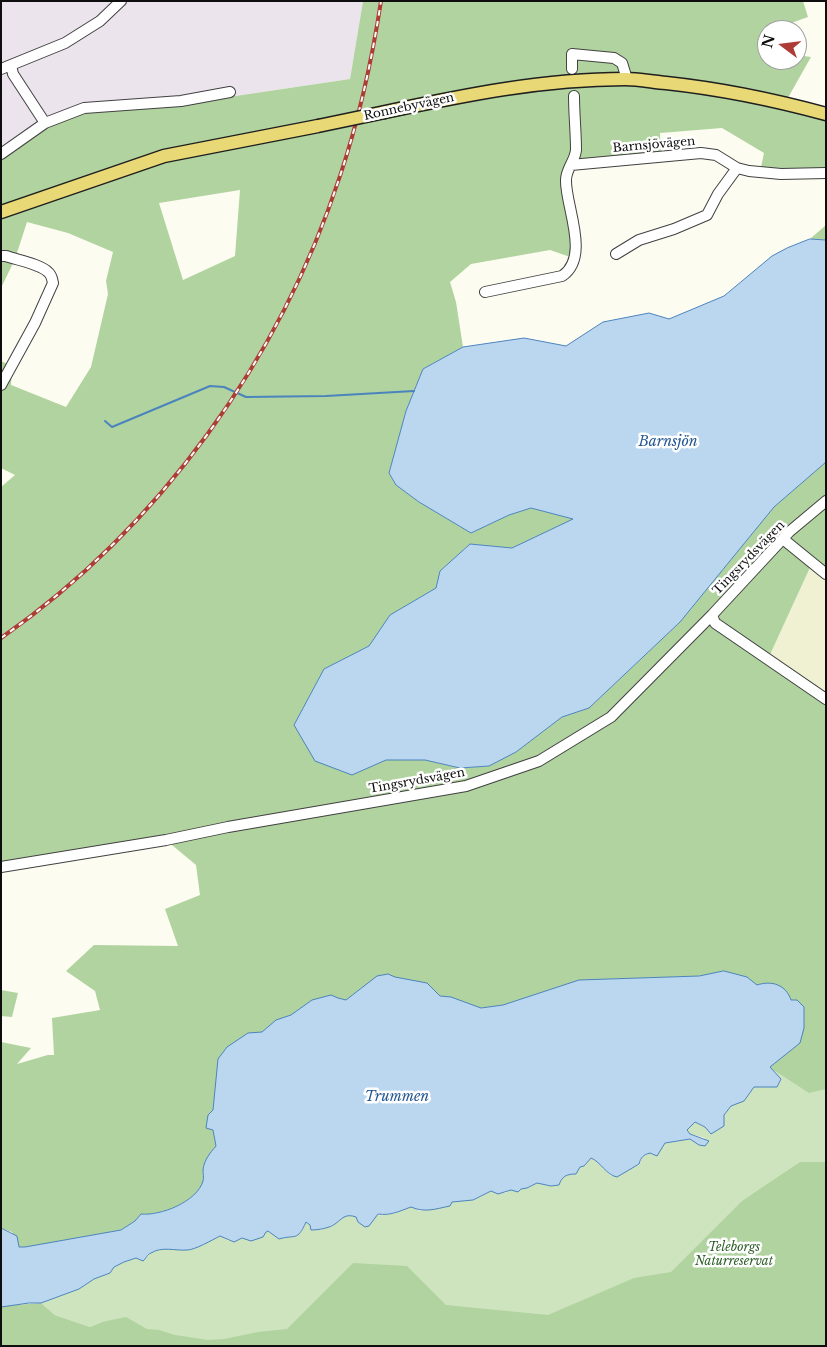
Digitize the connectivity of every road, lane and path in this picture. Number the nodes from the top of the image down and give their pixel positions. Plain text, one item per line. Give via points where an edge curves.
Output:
1 (121, 1) edge
2 (6, 67) edge
3 (572, 69) dead end
4 (627, 79) junction
5 (230, 92) dead end
6 (574, 96) dead end
7 (826, 114) edge
8 (45, 123) junction
9 (1, 154) edge
10 (571, 165) junction
11 (737, 168) junction
12 (826, 173) edge
13 (1, 212) edge
14 (616, 254) dead end
15 (1, 256) edge
16 (485, 292) dead end
17 (1, 385) edge
18 (826, 501) edge
19 (783, 539) junction
20 (826, 574) edge
21 (712, 615) junction
22 (826, 699) edge
23 (1, 867) edge

1 - 2 street via 100,21 65,43
2 - 8 street
3 - 4 street via 572,54 614,58 622,63
4 - 7 main road, Ronnebyvägen via 711,88
4 - 13 main road, Ronnebyvägen, bridge via 553,82 489,91 164,156
5 - 8 street via 181,101 84,108
6 - 10 street via 576,151
8 - 9 street
10 - 11 street, Barnsjövägen via 701,153 716,155
10 - 16 street via 566,180 577,242 566,273
11 - 12 street, Barnsjövägen via 781,174
11 - 14 street via 707,215 639,240
15 - 17 street via 42,268 49,272 53,283 36,323
18 - 19 street, Tingsrydsvägen
19 - 20 street
19 - 21 street, Tingsrydsvägen
21 - 22 street via 715,624
21 - 23 street, Tingsrydsvägen via 611,717 539,761 466,786

